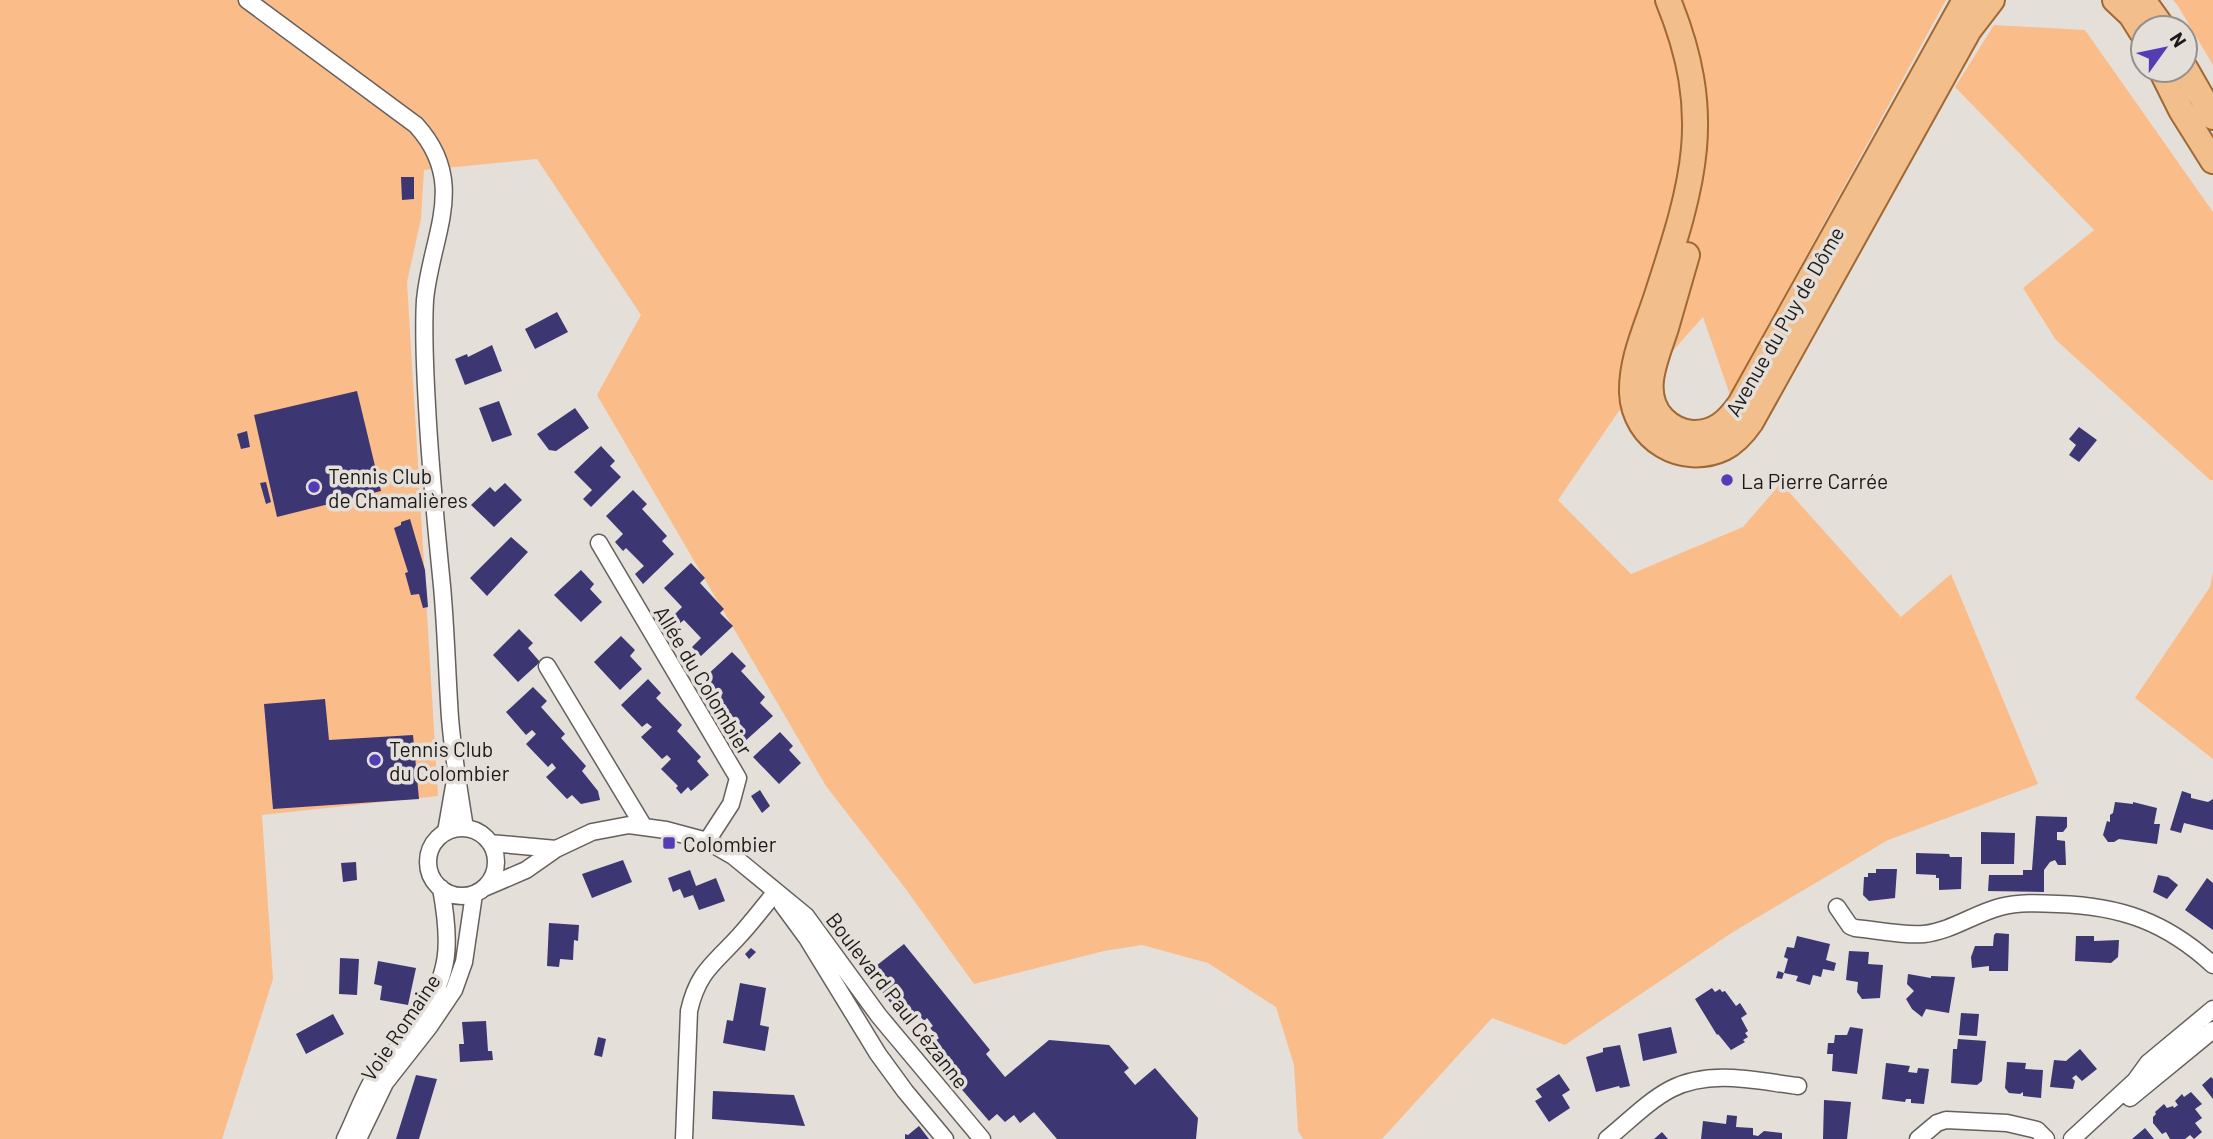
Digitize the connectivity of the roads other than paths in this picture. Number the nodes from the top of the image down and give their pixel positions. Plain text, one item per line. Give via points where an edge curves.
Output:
1 (247, 0) edge
2 (1668, 0) edge
3 (1685, 0) edge
4 (1965, 0) edge
5 (1992, 0) edge
6 (2115, 0) edge
7 (2130, 14) edge
8 (2168, 84) edge
9 (2194, 84) edge
10 (2213, 117) edge
11 (1898, 139) junction
12 (2213, 161) edge
13 (1677, 441) junction
14 (600, 542) dead end
15 (547, 666) dead end
16 (457, 774) junction
17 (644, 827) junction
18 (465, 828) junction
19 (446, 832) junction
20 (707, 841) junction
21 (490, 843) junction
22 (556, 849) junction
23 (441, 888) junction
24 (479, 891) junction
25 (775, 893) junction
26 (1837, 907) dead end
27 (2213, 965) edge
28 (2213, 1009) edge
29 (2213, 1030) edge
30 (1798, 1086) dead end
31 (2088, 1127) junction
32 (345, 1139) edge
33 (358, 1139) edge
34 (684, 1139) edge
35 (945, 1139) edge
36 (982, 1139) edge
37 (1607, 1139) edge
38 (1918, 1139) edge
39 (2046, 1139) edge
40 (2072, 1139) edge

1 - 16 street via 416,125 435,151 443,173 443,213 427,285 425,367
2 - 13 main road via 1692,75 1695,156 1685,207 1634,366 1632,394 1644,429 1657,442
3 - 13 main road via 1704,54 1712,130 1701,209 1650,384 1657,411
4 - 11 main road, Avenue du Puy de Dôme
5 - 11 main road
6 - 7 main road
8 - 12 main road
9 - 10 main road
11 - 13 main road, Avenue du Puy de Dôme via 1748,426 1731,444 1713,452 1688,454
14 - 20 street, Allée du Colombier via 738,778 731,804
15 - 17 street
16 - 18 street
16 - 19 street
17 - 20 street, Boulevard Paul Cézanne
17 - 22 street, Boulevard Paul Cézanne via 592,832
18 - 19 street
18 - 21 street
19 - 23 street via 430,850 428,864
20 - 25 street, Boulevard Paul Cézanne via 733,856
21 - 22 street
21 - 24 street via 496,867
22 - 24 street, Boulevard Paul Cézanne via 526,870
23 - 24 street via 465,896
23 - 32 street, Voie Romaine via 448,954 441,979 419,1021 375,1077
24 - 33 street, Voie Romaine via 454,990 385,1083
25 - 34 street via 709,965 693,993
25 - 35 street, Boulevard Paul Cézanne via 884,1063
25 - 36 street, Boulevard Paul Cézanne via 806,916 880,1016
26 - 27 street via 1855,928 1920,934 1939,932 2011,904 2109,908 2150,920
28 - 31 street via 2148,1063
29 - 31 street
30 - 37 street via 1738,1078 1694,1080 1662,1094
31 - 40 street
38 - 39 street via 1946,1120 2007,1123 2038,1130

